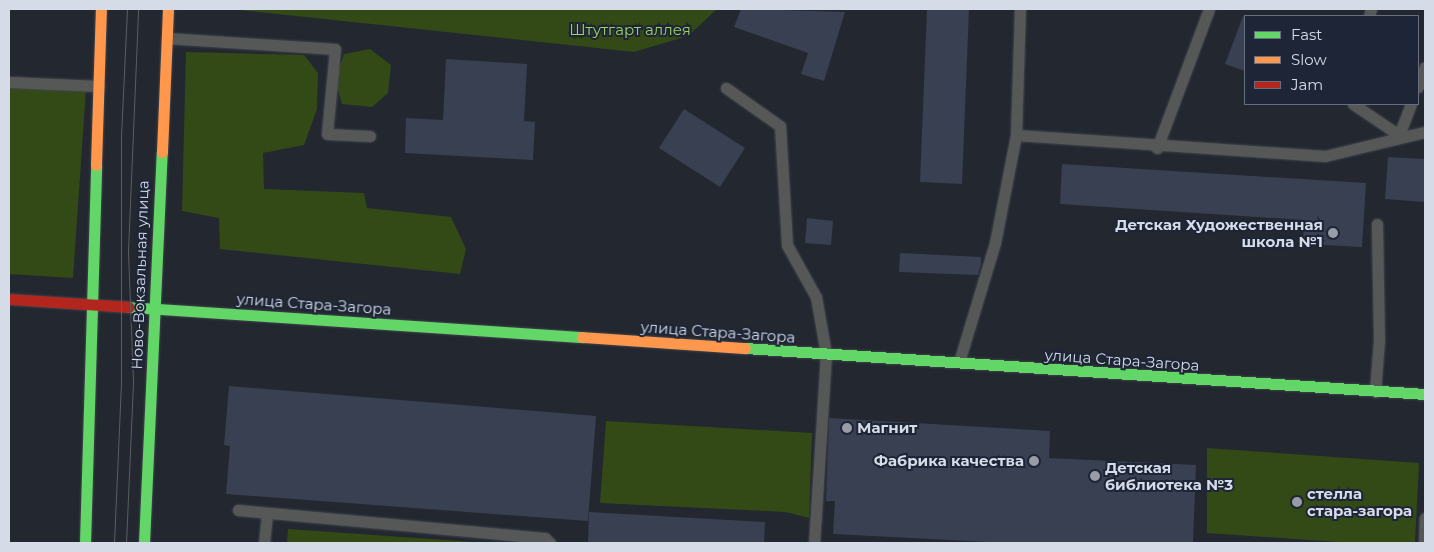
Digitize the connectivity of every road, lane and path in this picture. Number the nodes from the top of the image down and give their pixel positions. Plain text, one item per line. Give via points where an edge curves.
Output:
1 (101, 9) edge
2 (168, 9) edge
3 (1020, 9) edge
4 (1209, 9) edge
5 (167, 38) junction
6 (1425, 67) edge
7 (9, 82) edge
8 (1419, 84) edge
9 (100, 86) junction
10 (726, 88) dead end
11 (1354, 105) edge
12 (1411, 105) edge
13 (1425, 132) edge
14 (1016, 135) junction
15 (370, 136) dead end
16 (1399, 136) junction
17 (1157, 148) junction
18 (1377, 224) dead end
19 (9, 299) edge
20 (94, 304) junction
21 (154, 309) junction
22 (826, 354) junction
23 (958, 363) junction
24 (1375, 392) junction
25 (1425, 394) edge
26 (238, 510) dead end
27 (267, 514) junction
28 (1425, 518) edge
29 (84, 543) edge
30 (144, 543) edge
31 (264, 543) edge
32 (550, 543) edge
33 (814, 543) edge
34 (1424, 543) edge

1 - 9 main road
2 - 5 main road, Ново-Вокзальная улица
3 - 14 lane
4 - 17 lane
5 - 15 lane via 335,49 327,134
5 - 21 main road, Ново-Вокзальная улица
6 - 8 lane
7 - 9 lane
9 - 20 main road
10 - 22 lane via 780,126 788,245 816,297
11 - 16 lane
12 - 16 lane
13 - 16 lane
14 - 17 lane
14 - 23 lane via 995,243
16 - 17 lane via 1324,156
18 - 24 lane via 1379,340
19 - 20 main road, улица Стара-Загора
20 - 21 main road, улица Стара-Загора
20 - 29 main road
21 - 22 main road, улица Стара-Загора
21 - 30 main road, Ново-Вокзальная улица
22 - 23 main road, улица Стара-Загора
22 - 33 lane
23 - 24 main road, улица Стара-Загора
24 - 25 main road, улица Стара-Загора
26 - 27 lane
27 - 31 lane
27 - 32 lane via 545,538
28 - 34 lane

